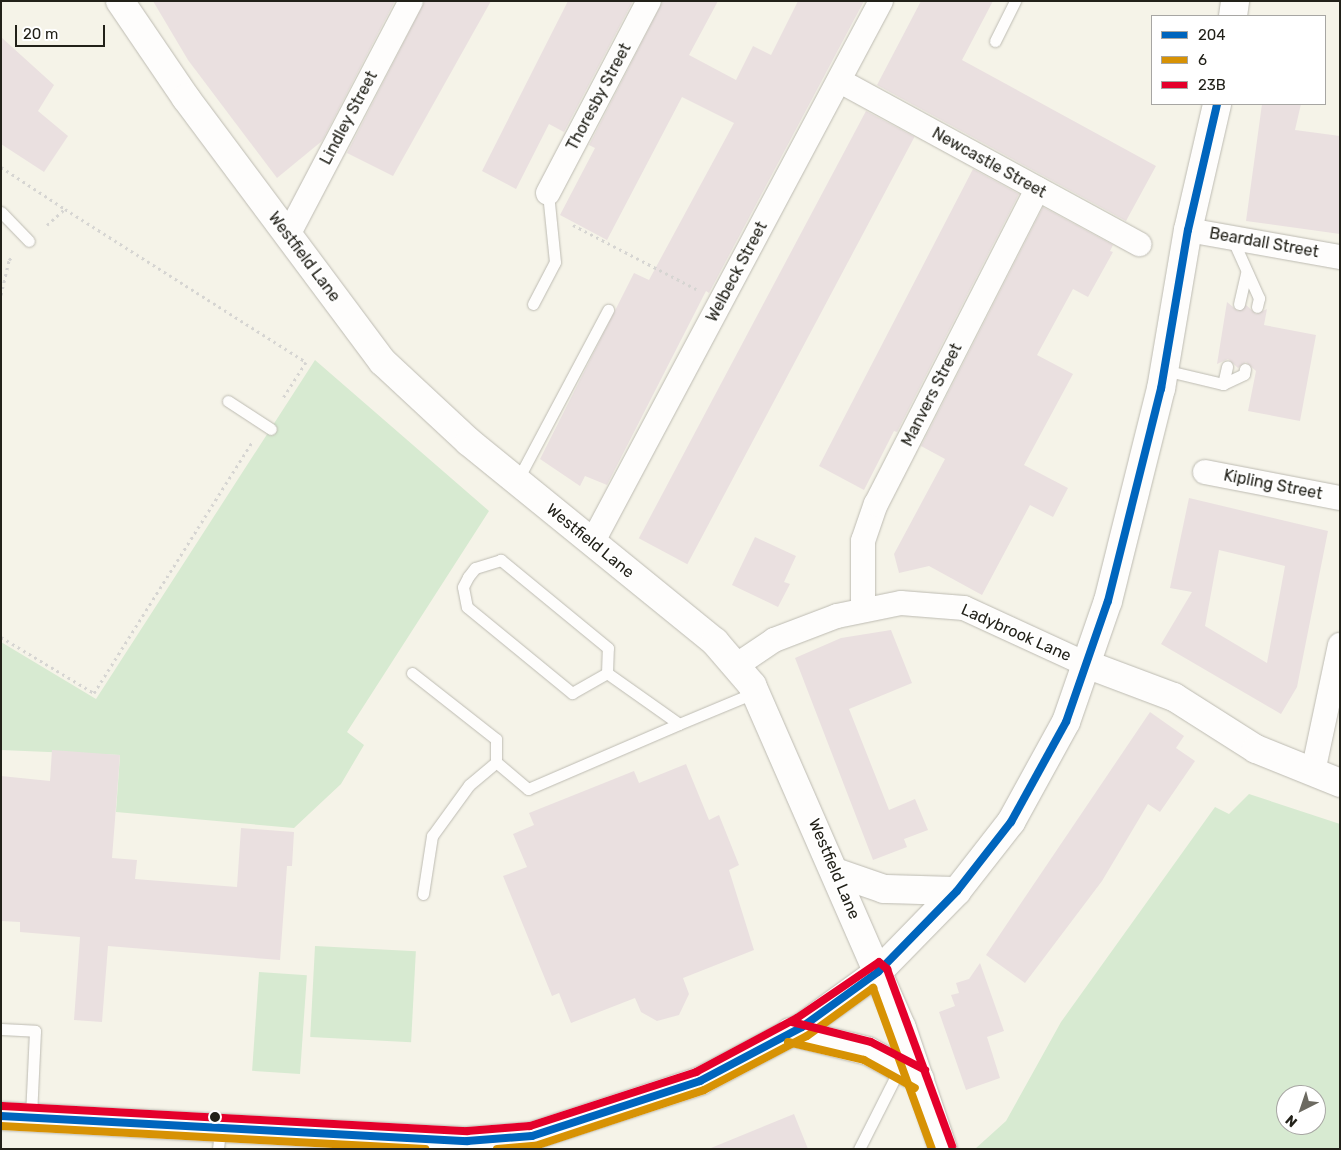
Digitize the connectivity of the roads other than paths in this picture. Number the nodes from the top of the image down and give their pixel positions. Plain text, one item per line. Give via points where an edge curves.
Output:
1 (120, 1) edge
2 (410, 1) edge
3 (649, 1) edge
4 (881, 1) edge
5 (1015, 1) edge
6 (1235, 1) edge
7 (1233, 15) edge
8 (994, 41) dead end
9 (840, 81) junction
10 (1217, 105) edge
11 (1037, 189) junction
12 (548, 202) joint
13 (1, 212) edge
14 (1188, 230) junction
15 (288, 235) junction
16 (1232, 238) junction
17 (29, 241) dead end
18 (1139, 244) dead end
19 (1340, 257) edge
20 (1246, 274) junction
21 (533, 304) dead end
22 (1239, 304) dead end
23 (1257, 307) dead end
24 (608, 310) dead end
25 (1227, 366) dead end
26 (1245, 369) dead end
27 (1164, 370) junction
28 (1223, 384) junction
29 (228, 401) dead end
30 (271, 428) dead end
31 (1206, 472) dead end
32 (516, 481) junction
33 (1340, 498) edge
34 (592, 543) junction
35 (863, 610) junction
36 (1340, 645) edge
37 (1086, 664) junction
38 (737, 665) junction
39 (412, 672) dead end
40 (607, 674) junction
41 (756, 692) junction
42 (679, 724) junction
43 (496, 762) junction
44 (1313, 772) junction
45 (1340, 782) edge
46 (835, 872) junction
47 (957, 891) junction
48 (423, 894) dead end
49 (878, 972) junction
50 (1, 1029) edge
51 (790, 1032) junction
52 (910, 1073) junction
53 (1, 1116) edge
54 (31, 1119) junction
55 (219, 1139) edge
56 (533, 1142) edge
57 (859, 1149) edge
58 (943, 1149) edge

1 - 15 main road, Westfield Lane
2 - 15 street, Lindley Street
3 - 12 street, Thoresby Street
4 - 9 street, Welbeck Street
5 - 8 lane
6 - 7 main road
9 - 11 street, Newcastle Street
9 - 34 street, Welbeck Street
10 - 14 main road
11 - 18 street, Newcastle Street
11 - 35 street, Manvers Street via 876,504 863,541
12 - 21 lane via 555,262
13 - 17 lane
14 - 16 street, Beardall Street
14 - 27 main road
15 - 32 main road, Westfield Lane via 382,362
16 - 19 street, Beardall Street
16 - 20 lane
20 - 22 lane
20 - 23 lane via 1259,298
24 - 32 lane
25 - 28 lane
26 - 28 lane via 1244,374
27 - 28 lane
27 - 37 main road via 1108,601
29 - 30 lane
31 - 33 street, Kipling Street
32 - 34 main road, Westfield Lane
34 - 38 main road, Westfield Lane via 715,642
35 - 37 street, Ladybrook Lane via 901,603 964,608
35 - 38 street, Ladybrook Lane via 774,640
36 - 44 street
37 - 44 main road, Ladybrook Lane via 1174,697 1256,749
37 - 47 main road via 1066,722 1038,775 1011,822
38 - 41 main road, Westfield Lane
39 - 43 lane via 496,739
40 - 40 lane via 572,693 467,607 463,586 468,577 475,568 501,560 608,648
40 - 42 lane
41 - 42 lane
41 - 46 main road, Westfield Lane
42 - 43 lane via 528,789
43 - 48 lane via 469,785 432,836
44 - 45 main road, Ladybrook Lane
46 - 47 main road via 884,888
46 - 49 main road, Westfield Lane
47 - 49 main road
49 - 51 main road via 843,1001
49 - 52 main road, Westfield Lane
50 - 54 lane via 36,1031
51 - 52 main road via 868,1051
51 - 56 main road via 700,1080
52 - 57 lane
52 - 58 main road, Westfield Lane
53 - 54 main road
54 - 55 main road
55 - 56 main road

